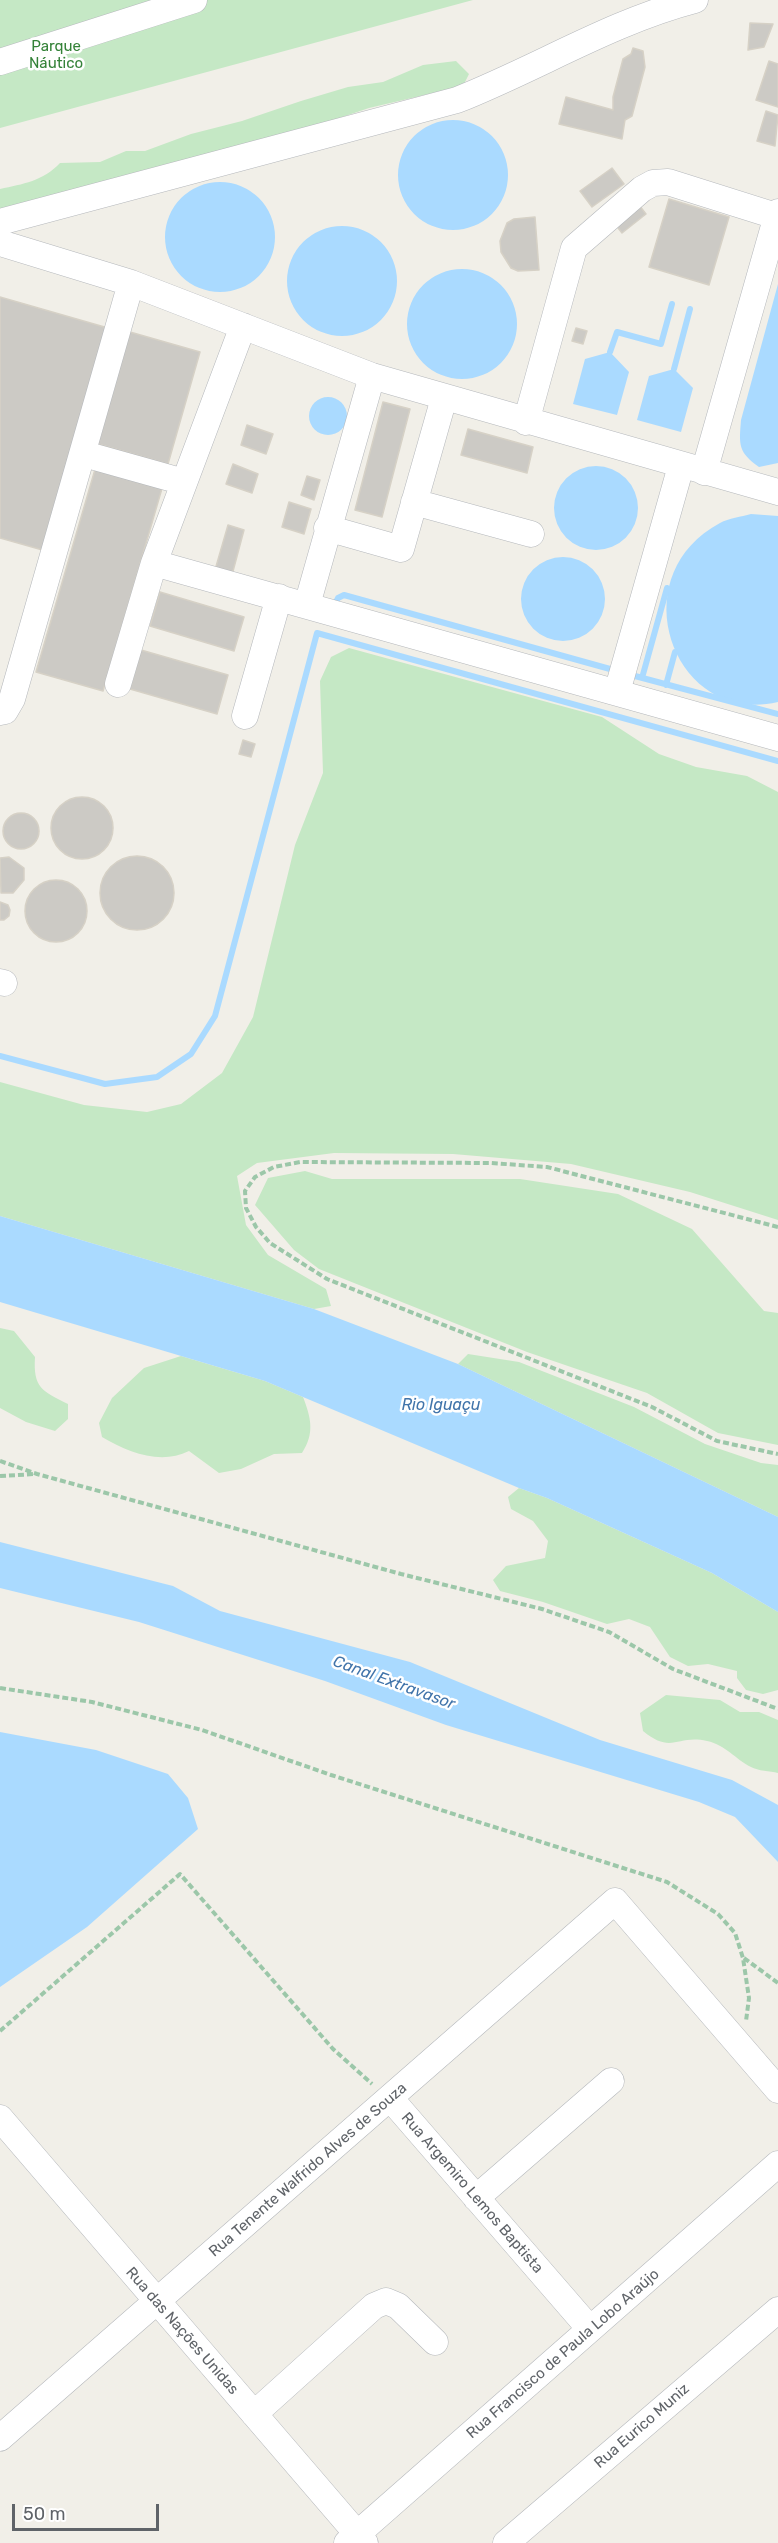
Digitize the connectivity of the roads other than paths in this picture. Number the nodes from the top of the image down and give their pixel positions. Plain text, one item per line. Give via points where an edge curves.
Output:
1 (194, 0) edge
2 (695, 0) edge
3 (0, 62) edge
4 (777, 214) edge
5 (0, 222) edge
6 (0, 243) edge
7 (131, 283) junction
8 (243, 326) junction
9 (372, 376) junction
10 (444, 398) junction
11 (526, 422) junction
12 (84, 454) junction
13 (692, 469) junction
14 (184, 482) junction
15 (778, 492) edge
16 (414, 502) junction
17 (327, 528) junction
18 (531, 534) dead end
19 (154, 563) junction
20 (279, 597) junction
21 (307, 605) junction
22 (118, 684) dead end
23 (617, 692) junction
24 (0, 712) edge
25 (245, 716) dead end
26 (778, 738) edge
27 (611, 2081) dead end
28 (778, 2090) edge
29 (390, 2098) junction
30 (0, 2118) edge
31 (778, 2164) edge
32 (476, 2198) junction
33 (157, 2301) junction
34 (778, 2310) edge
35 (590, 2329) junction
36 (435, 2342) dead end
37 (254, 2414) junction
38 (0, 2438) edge
39 (356, 2540) edge
40 (506, 2543) edge

1 - 3 street
2 - 5 street via 630,20 457,100
4 - 11 street via 668,182 642,189 574,248
4 - 13 street
6 - 7 street
7 - 8 street
7 - 12 street
8 - 9 street
8 - 14 street
9 - 10 street
9 - 17 street
10 - 11 street
10 - 16 street
11 - 13 street
12 - 14 street
12 - 24 street via 12,699
13 - 15 street
13 - 23 street
14 - 19 street
16 - 17 street via 401,549
16 - 18 street
17 - 21 street
19 - 20 street
19 - 22 street
20 - 21 street
20 - 25 street
21 - 23 street
23 - 26 street
27 - 32 street
28 - 29 street, Rua Tenente Walfrido Alves de Souza via 615,1901
29 - 32 street, Rua Argemiro Lemos Baptista
29 - 33 street, Rua Tenente Walfrido Alves de Souza
30 - 33 street, Rua das Nações Unidas
31 - 35 street, Rua Francisco de Paula Lobo Araújo
32 - 35 street, Rua Argemiro Lemos Baptista
33 - 37 street, Rua das Nações Unidas
33 - 38 street, Rua Tenente Walfrido Alves de Souza
34 - 40 street, Rua Eurico Muniz
35 - 39 street, Rua Francisco de Paula Lobo Araújo
36 - 37 street via 398,2306 386,2301 374,2306
37 - 39 street, Rua das Nações Unidas

